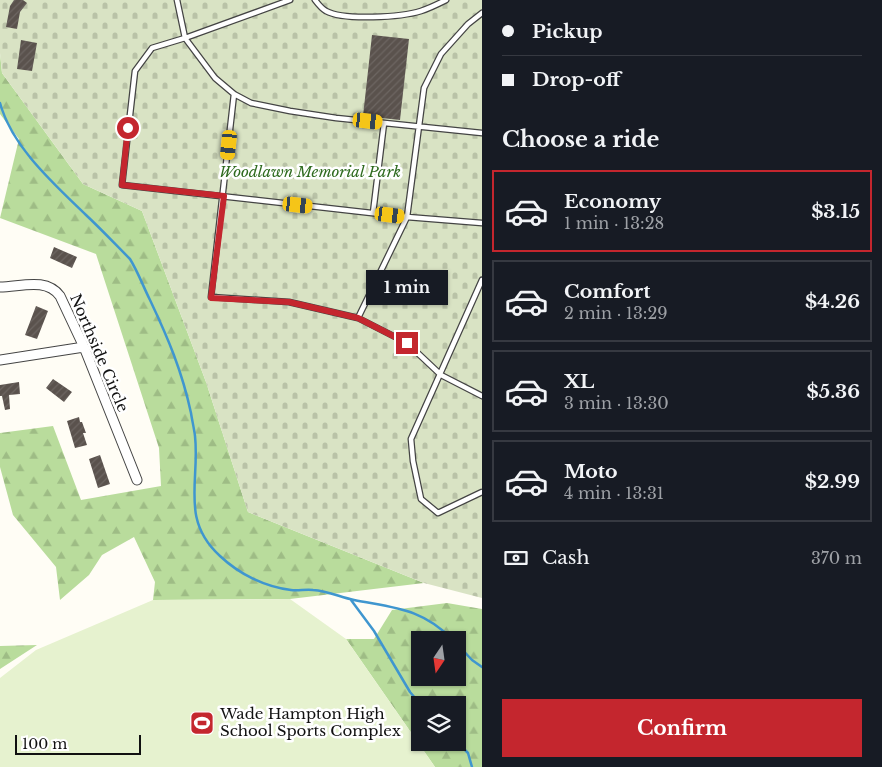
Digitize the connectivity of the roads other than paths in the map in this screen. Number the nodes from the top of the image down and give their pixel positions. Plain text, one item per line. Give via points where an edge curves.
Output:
1 (177, 0) edge
2 (290, 0) edge
3 (316, 0) edge
4 (446, 0) edge
5 (482, 13) edge
6 (185, 38) junction
7 (234, 94) junction
8 (384, 123) junction
9 (419, 126) junction
10 (482, 133) edge
11 (224, 196) junction
12 (373, 213) junction
13 (407, 217) junction
14 (482, 223) edge
15 (482, 280) edge
16 (0, 287) edge
17 (358, 318) junction
18 (84, 347) junction
19 (0, 360) edge
20 (441, 375) junction
21 (482, 396) edge
22 (137, 480) dead end
23 (482, 492) edge

1 - 6 lane
2 - 6 lane
3 - 4 lane via 324,11 355,17 420,11
5 - 9 lane via 441,54 424,88
6 - 7 lane via 215,78
6 - 11 lane via 152,48 135,71 122,185
7 - 8 lane via 251,103 290,111
7 - 11 lane
8 - 9 lane
8 - 12 lane
9 - 10 lane
9 - 13 lane
11 - 12 lane
11 - 17 lane via 211,298 289,302
12 - 13 lane
13 - 14 lane
13 - 17 lane
15 - 20 lane
16 - 18 street, Northside Circle via 36,284 54,289
17 - 20 lane via 407,343
18 - 19 street
18 - 22 street, Northside Circle
20 - 21 lane
20 - 23 lane via 411,439 421,499 438,513

